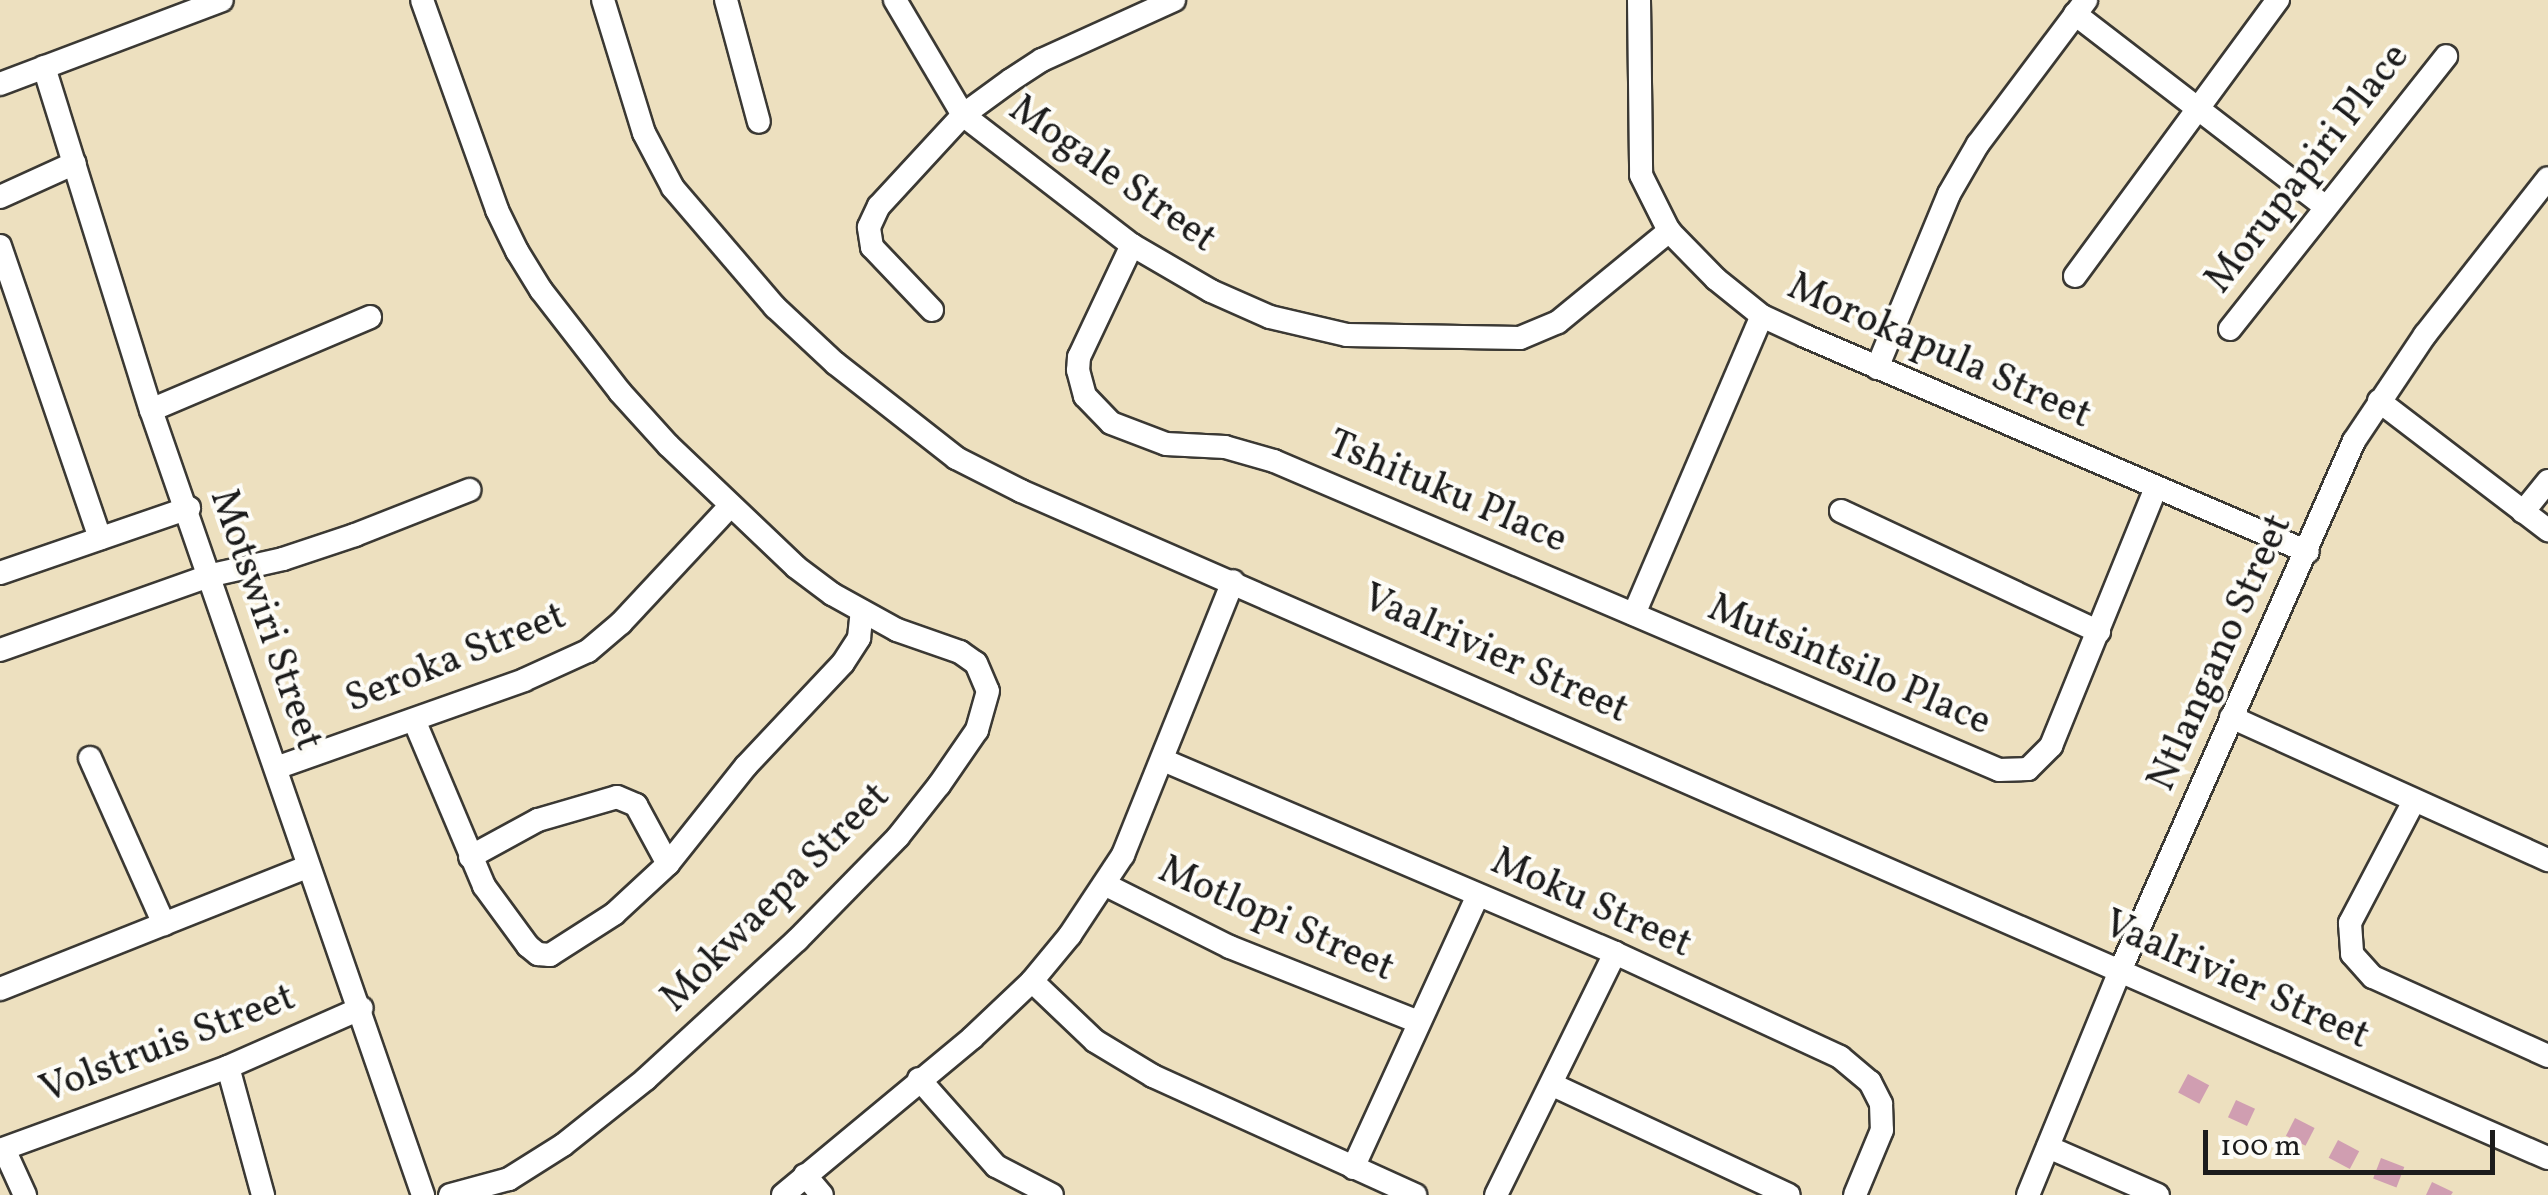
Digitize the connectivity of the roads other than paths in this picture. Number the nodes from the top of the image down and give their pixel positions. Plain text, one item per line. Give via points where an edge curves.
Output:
1 (222, 0) edge
2 (422, 0) edge
3 (603, 0) edge
4 (726, 0) edge
5 (895, 0) edge
6 (1174, 0) edge
7 (1639, 0) edge
8 (2278, 0) edge
9 (187, 7) edge
10 (2080, 7) edge
11 (2446, 56) dead end
12 (44, 67) junction
13 (0, 84) edge
14 (2196, 108) junction
15 (963, 114) junction
16 (758, 122) dead end
17 (75, 163) junction
18 (2548, 178) edge
19 (0, 197) edge
20 (2324, 206) junction
21 (1670, 231) junction
22 (0, 246) edge
23 (1132, 246) junction
24 (2074, 276) dead end
25 (932, 310) dead end
26 (1762, 316) junction
27 (370, 318) dead end
28 (2230, 329) dead end
29 (1877, 368) junction
30 (2379, 401) junction
31 (151, 410) junction
32 (2548, 480) edge
33 (469, 490) dead end
34 (2155, 490) junction
35 (730, 506) junction
36 (188, 508) junction
37 (1841, 511) dead end
38 (2523, 512) junction
39 (2548, 530) edge
40 (100, 538) junction
41 (2308, 552) junction
42 (0, 573) edge
43 (212, 575) junction
44 (1233, 581) junction
45 (862, 611) junction
46 (1634, 614) junction
47 (2100, 632) junction
48 (0, 650) edge
49 (2231, 717) junction
50 (414, 720) junction
51 (90, 758) dead end
52 (1163, 760) junction
53 (276, 768) junction
54 (2414, 800) junction
55 (470, 856) junction
56 (2548, 860) edge
57 (668, 864) junction
58 (307, 867) junction
59 (1106, 885) junction
60 (1478, 895) junction
61 (164, 924) junction
62 (1615, 953) junction
63 (2120, 970) junction
64 (1032, 981) junction
65 (0, 989) edge
66 (362, 1008) junction
67 (1418, 1022) junction
68 (2548, 1056) edge
69 (228, 1067) junction
70 (919, 1079) junction
71 (1553, 1085) junction
72 (2048, 1147) junction
73 (2, 1150) edge
74 (2548, 1158) edge
75 (1354, 1168) junction
76 (806, 1175) junction
77 (25, 1195) edge
78 (263, 1195) edge
79 (423, 1195) edge
80 (450, 1195) edge
81 (783, 1195) edge
82 (822, 1195) edge
83 (1052, 1195) edge
84 (1415, 1195) edge
85 (1496, 1195) edge
86 (1790, 1195) edge
87 (1855, 1195) edge
88 (2028, 1195) edge
89 (2158, 1195) edge

1 - 9 street
2 - 35 street, Mokwaepa Street via 497,210 541,290 610,380
3 - 44 street, Vaalrivier Street via 657,163 696,219 774,307 956,458
4 - 16 street
5 - 15 street, Mogale Street
6 - 15 street via 1042,60
7 - 21 street, Morokapula Street via 1641,175
8 - 14 street
9 - 12 street
10 - 14 street
10 - 29 street via 1949,194
11 - 20 street, Morupapiri Place
12 - 13 street
12 - 17 street, Motswiri Street
14 - 20 street
14 - 24 street
15 - 23 street, Mogale Street
15 - 25 street via 888,194 869,226 872,247
17 - 19 street
17 - 31 street, Motswiri Street
18 - 30 street, Ntlangano Street
20 - 28 street, Morupapiri Place
21 - 23 street, Mogale Street via 1558,322 1520,338 1471,340 1347,335 1270,317
21 - 26 street, Morokapula Street
22 - 40 street
23 - 46 street, Tshituku Place via 1079,358 1080,384 1100,416 1166,444 1225,447 1274,461
26 - 29 street, Morokapula Street
26 - 46 street
27 - 31 street
29 - 34 street, Morokapula Street
30 - 38 street
30 - 41 street, Ntlangano Street via 2354,442
31 - 36 street, Motswiri Street
32 - 38 street
33 - 43 street via 301,553
34 - 41 street, Morokapula Street
34 - 47 street, Mutsintsilo Place
35 - 45 street, Mokwaepa Street via 796,567
35 - 50 street, Seroka Street via 588,651
36 - 40 street
36 - 43 street, Motswiri Street
37 - 47 street
38 - 39 street
40 - 42 street
41 - 49 street, Ntlangano Street
43 - 48 street
43 - 53 street, Motswiri Street
44 - 52 street
44 - 63 street, Vaalrivier Street
45 - 57 street via 859,638 843,663 746,766
45 - 80 street, Mokwaepa Street via 976,663 985,678 986,706 978,730 846,893 646,1079 540,1161 496,1184
46 - 47 street, Mutsintsilo Place via 1980,764 2013,771 2039,762 2051,746
49 - 54 street
49 - 63 street, Ntlangano Street
50 - 53 street, Seroka Street
50 - 55 street
51 - 61 street
52 - 59 street
52 - 60 street, Moku Street
53 - 58 street, Motswiri Street
54 - 56 street
54 - 68 street via 2350,924 2352,954 2373,977
55 - 57 street via 538,820 617,797 636,806
55 - 57 street via 503,916 544,956 614,914
58 - 61 street
58 - 66 street, Motswiri Street
59 - 64 street
59 - 67 street, Motlopi Street via 1230,946
60 - 62 street, Moku Street
60 - 67 street
61 - 65 street
62 - 71 street
62 - 87 street, Moku Street via 1840,1058 1870,1082 1881,1104 1882,1130
63 - 72 street, Ntlangano Street
63 - 74 street, Vaalrivier Street
64 - 70 street
64 - 75 street via 1095,1040 1153,1076
66 - 69 street, Volstruis Street
66 - 79 street, Motswiri Street
67 - 75 street
69 - 73 street, Volstruis Street
69 - 78 street
70 - 76 street
70 - 83 street via 973,1146
71 - 85 street
71 - 86 street
72 - 88 street, Ntlangano Street
72 - 89 street
73 - 77 street
75 - 84 street
76 - 81 street
76 - 82 street

